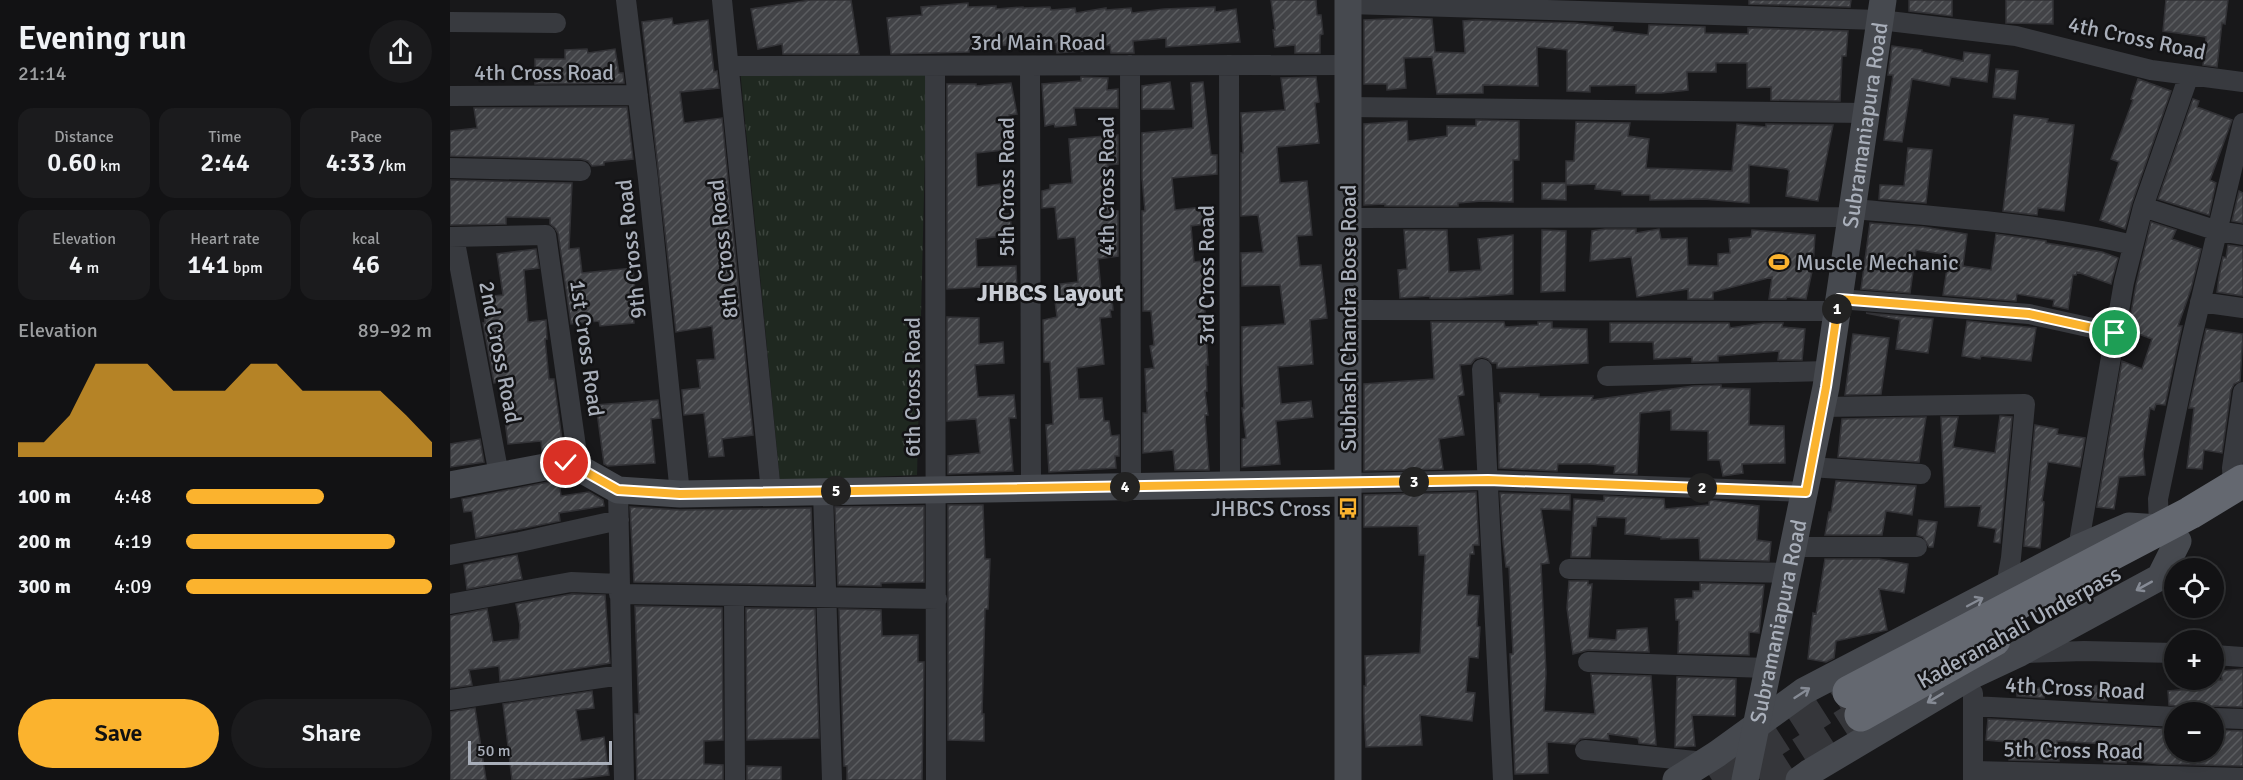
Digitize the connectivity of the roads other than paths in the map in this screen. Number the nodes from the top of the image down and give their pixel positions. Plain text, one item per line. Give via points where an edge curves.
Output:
1 (626, 0) edge
2 (722, 0) edge
3 (1348, 2) edge
4 (1881, 10) edge
5 (450, 22) edge
6 (556, 23) dead end
7 (1130, 65) junction
8 (1229, 65) junction
9 (1348, 65) junction
10 (729, 66) junction
11 (935, 66) junction
12 (1030, 66) junction
13 (2189, 75) junction
14 (2243, 81) edge
15 (638, 95) junction
16 (450, 96) edge
17 (1348, 107) junction
18 (1866, 113) junction
19 (2243, 123) edge
20 (450, 168) edge
21 (581, 171) dead end
22 (2143, 207) junction
23 (1851, 213) junction
24 (1348, 218) junction
25 (2218, 231) junction
26 (546, 235) joint
27 (2243, 235) edge
28 (452, 237) edge
29 (2133, 245) junction
30 (2200, 303) junction
31 (1838, 305) junction
32 (2243, 309) edge
33 (1348, 310) junction
34 (2115, 333) junction
35 (1482, 369) dead end
36 (1828, 371) junction
37 (1607, 376) dead end
38 (2243, 392) edge
39 (1822, 407) junction
40 (579, 468) junction
41 (1921, 474) dead end
42 (499, 476) junction
43 (1808, 479) junction
44 (1488, 480) junction
45 (1348, 483) junction
46 (450, 484) edge
47 (1230, 485) junction
48 (1131, 487) junction
49 (1031, 488) junction
50 (618, 490) junction
51 (937, 490) junction
52 (2240, 491) edge
53 (771, 492) junction
54 (823, 492) junction
55 (680, 494) junction
56 (619, 520) junction
57 (2168, 534) junction
58 (1793, 547) junction
59 (1917, 547) dead end
60 (2078, 548) junction
61 (450, 555) edge
62 (1569, 569) dead end
63 (1787, 573) junction
64 (2006, 586) junction
65 (619, 589) junction
66 (734, 596) junction
67 (827, 597) junction
68 (937, 599) junction
69 (450, 604) edge
70 (2020, 653) junction
71 (2164, 653) edge
72 (2224, 656) edge
73 (2243, 657) edge
74 (1588, 662) dead end
75 (1767, 668) junction
76 (621, 675) junction
77 (1973, 675) junction
78 (450, 700) edge
79 (1855, 704) tunnel mouth
80 (1973, 706) junction
81 (2164, 716) edge
82 (2224, 718) edge
83 (2243, 719) edge
84 (1755, 728) junction
85 (1585, 750) dead end
86 (1705, 762) junction
87 (1973, 776) edge
88 (2243, 778) edge
89 (624, 780) edge
90 (735, 780) edge
91 (832, 780) edge
92 (936, 780) edge
93 (1348, 780) edge
94 (1503, 780) edge
95 (1677, 780) edge
96 (1745, 780) edge
97 (1799, 780) edge

1 - 15 street, 9th Cross Road
2 - 10 street, 8th Cross Road
3 - 4 street
3 - 9 street, Subhash Chandra Bose Road
4 - 13 street, 4th Cross Road
4 - 18 street, Subramaniapura Road
5 - 6 street
7 - 8 street, 3rd Main Road
7 - 12 street, 3rd Main Road
7 - 48 street, 4th Cross Road
8 - 9 street, 3rd Main Road
8 - 47 street, 3rd Cross Road
9 - 17 street, Subhash Chandra Bose Road
10 - 11 street, 3rd Main Road
10 - 53 street, 8th Cross Road
11 - 12 street, 3rd Main Road
11 - 51 street, 6th Cross Road
12 - 49 street, 5th Cross Road
13 - 14 street, 4th Cross Road
13 - 22 street
15 - 16 street, 4th Cross Road
15 - 55 street, 9th Cross Road
17 - 18 street
17 - 24 street, Subhash Chandra Bose Road
18 - 23 street, Subramaniapura Road
19 - 25 street
20 - 21 street
22 - 25 street
22 - 29 street
23 - 24 street
23 - 29 street via 2024,224
23 - 31 street, Subramaniapura Road
24 - 33 street, Subhash Chandra Bose Road
25 - 27 street
25 - 30 street
26 - 28 street, 2nd Cross Road
26 - 40 street, 1st Cross Road
28 - 42 street, 2nd Cross Road
29 - 34 street
30 - 32 street
30 - 57 street via 2158,499
31 - 33 street
31 - 34 street via 2029,314
31 - 36 street, Subramaniapura Road
33 - 45 street, Subhash Chandra Bose Road
34 - 60 street
35 - 44 street
36 - 37 street
36 - 39 street, Subramaniapura Road
38 - 52 street via 2232,468
39 - 43 street, Subramaniapura Road
39 - 64 street via 2025,404
40 - 42 street via 566,463
40 - 50 street
41 - 43 street
42 - 46 street
43 - 44 street
43 - 58 street, Subramaniapura Road
44 - 45 street
44 - 94 street
45 - 47 street
45 - 93 street, Subhash Chandra Bose Road
47 - 48 street
48 - 49 street
49 - 51 street
50 - 55 street
50 - 56 street
51 - 54 street
51 - 68 street, 6th Cross Road
52 - 57 highway, Kaderanahali Underpass
53 - 54 street
53 - 55 street
54 - 67 street
56 - 61 street
56 - 65 street
57 - 60 street via 2129,526
57 -> 70 street via 2160,577
57 - 79 highway, Kaderanahali Underpass via 2093,584
58 - 59 street
58 - 63 street, Subramaniapura Road
60 - 64 street
62 - 63 street
63 - 75 street, Subramaniapura Road
84 -> 64 street via 1804,691
65 - 66 street
65 - 69 street via 571,582
65 - 76 street
66 - 67 street
66 - 90 street
67 - 68 street
67 - 91 street
68 - 92 street, 6th Cross Road
70 - 71 street
70 - 77 street
72 - 73 street
74 - 75 street
75 - 84 street, Subramaniapura Road
76 - 78 street
76 - 89 street
77 - 80 street
77 -> 97 street
80 - 81 street, 4th Cross Road
80 - 87 street
82 - 83 street
84 - 86 street
84 - 96 street, Subramaniapura Road
85 - 86 street
86 - 95 street
87 - 88 street, 5th Cross Road

